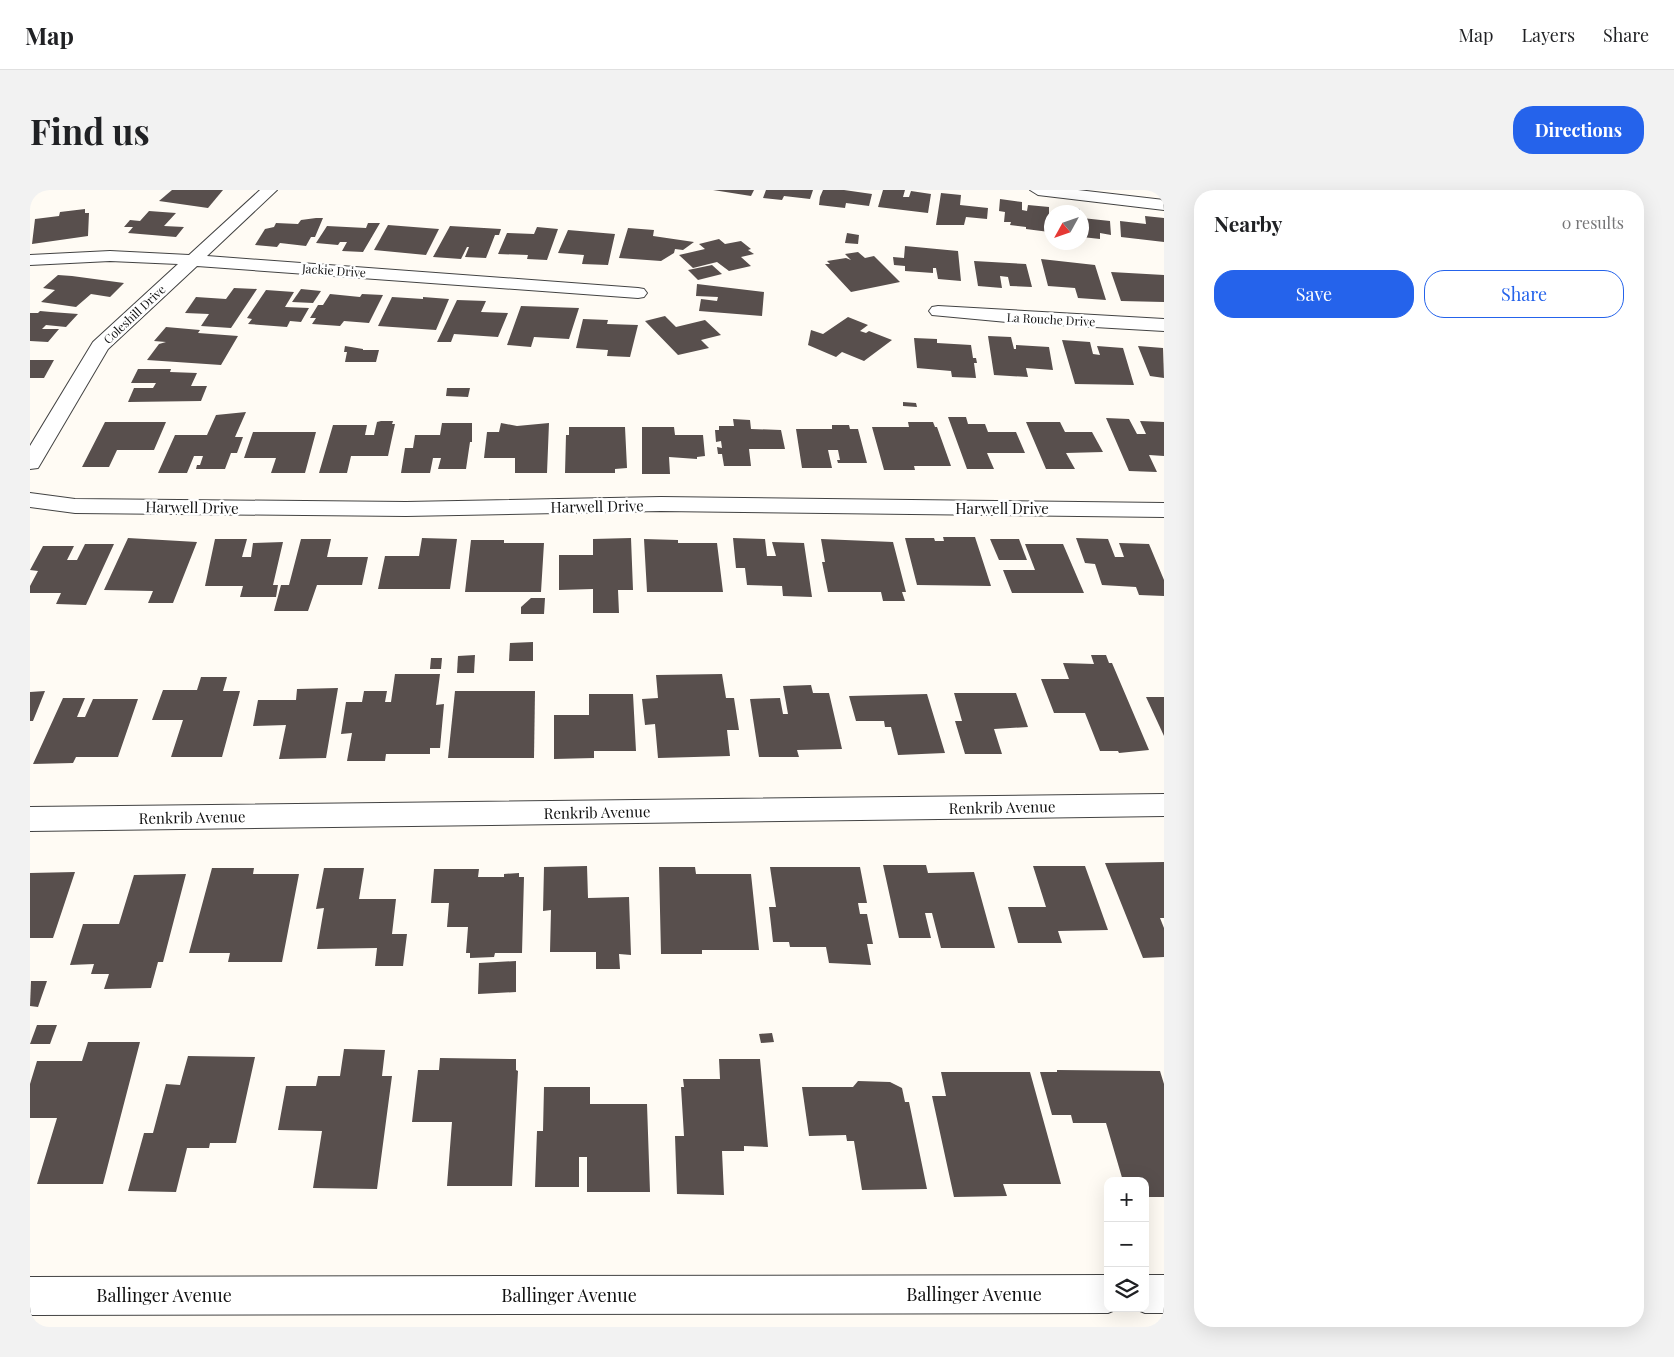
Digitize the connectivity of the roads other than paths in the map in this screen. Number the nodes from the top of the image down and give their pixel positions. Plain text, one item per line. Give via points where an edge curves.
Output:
1 (269, 190) edge
2 (1038, 190) edge
3 (1164, 205) edge
4 (30, 260) edge
5 (192, 260) junction
6 (638, 293) dead end
7 (938, 311) dead end
8 (1164, 325) edge
9 (30, 463) edge
10 (30, 500) edge
11 (1164, 510) edge
12 (1164, 805) edge
13 (30, 819) edge
14 (1104, 1294) edge
15 (1149, 1294) edge
16 (1164, 1294) edge
17 (30, 1296) edge

1 - 5 street, Coleshill Drive
2 - 3 street
4 - 5 street, Jackie Drive via 110,256
5 - 6 street, Jackie Drive
5 - 9 street, Coleshill Drive via 100,346
7 - 8 street, La Rouche Drive
10 - 11 street, Harwell Drive via 75,506 406,509 660,504
12 - 13 street, Renkrib Avenue
14 - 17 street, Ballinger Avenue
15 - 16 street

